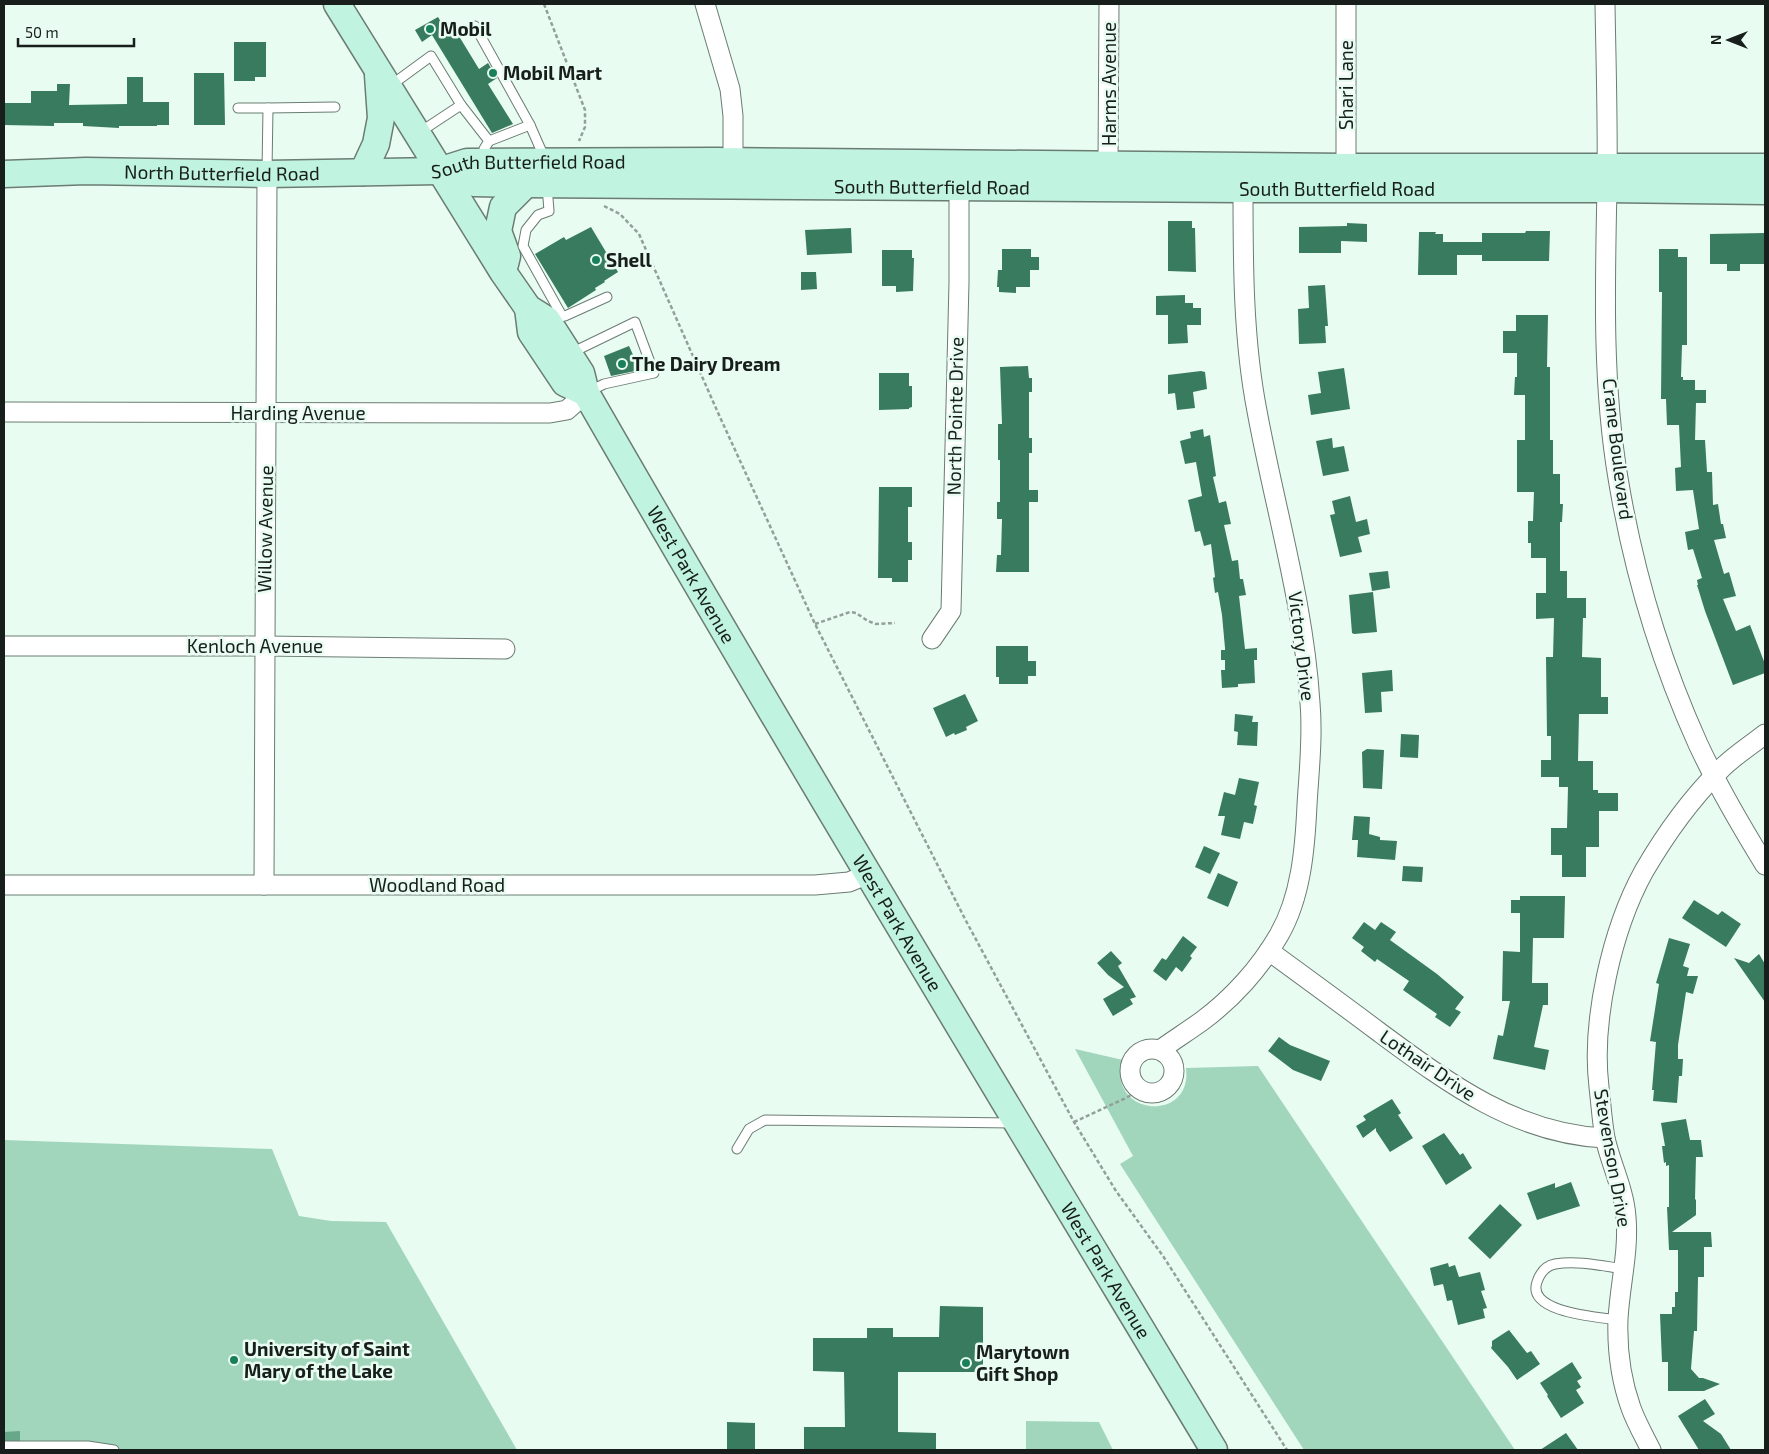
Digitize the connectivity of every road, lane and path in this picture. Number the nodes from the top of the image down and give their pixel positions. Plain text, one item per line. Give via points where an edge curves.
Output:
1 (337, 4) edge
2 (544, 4) edge
3 (705, 4) edge
4 (1109, 4) edge
5 (1346, 4) edge
6 (1605, 4) edge
7 (475, 26) dead end
8 (383, 78) junction
9 (461, 105) junction
10 (335, 107) dead end
11 (238, 108) dead end
12 (268, 108) junction
13 (530, 125) junction
14 (417, 134) junction
15 (576, 145) dead end
16 (487, 151) junction
17 (733, 161) junction
18 (1108, 165) junction
19 (1346, 167) junction
20 (1765, 167) edge
21 (439, 171) junction
22 (363, 172) junction
23 (4, 174) edge
24 (267, 174) junction
25 (538, 176) junction
26 (1607, 178) junction
27 (959, 187) junction
28 (1243, 189) junction
29 (1765, 191) edge
30 (603, 205) dead end
31 (503, 272) junction
32 (607, 297) dead end
33 (546, 315) junction
34 (568, 354) junction
35 (586, 393) junction
36 (4, 412) edge
37 (267, 414) junction
38 (895, 623) dead end
39 (815, 624) junction
40 (932, 639) dead end
41 (4, 646) edge
42 (264, 646) junction
43 (505, 649) dead end
44 (1765, 734) edge
45 (1715, 775) junction
46 (1765, 865) edge
47 (868, 874) junction
48 (4, 884) edge
49 (264, 885) junction
50 (1269, 951) junction
51 (1160, 1050) junction
52 (1139, 1090) junction
53 (1074, 1122) junction
54 (1018, 1124) junction
55 (1605, 1138) junction
56 (737, 1149) dead end
57 (1624, 1269) junction
58 (1618, 1320) junction
59 (4, 1446) edge
60 (114, 1450) edge
61 (1214, 1450) edge
62 (1286, 1450) edge
63 (1650, 1450) edge

1 - 8 main road, West Park Avenue
2 - 15 path via 585,110 585,127
3 - 17 street via 730,89
4 - 18 street, Harms Avenue
5 - 19 street, Shari Lane
6 - 26 street, Crane Boulevard
7 - 13 lane
8 - 9 lane via 431,56
8 - 14 main road, West Park Avenue
8 - 22 main road via 376,144
9 - 14 lane
9 - 16 lane
10 - 12 lane
11 - 12 lane
12 - 24 lane
13 - 16 lane
13 - 25 lane via 541,150
14 - 21 main road, West Park Avenue
16 - 21 main road, South Butterfield Road
16 - 25 main road, South Butterfield Road
17 - 18 main road, South Butterfield Road
17 - 25 main road, South Butterfield Road
18 - 19 main road, South Butterfield Road
19 - 26 main road, South Butterfield Road
20 - 26 main road, South Butterfield Road
21 - 22 main road, North Butterfield Road
21 - 25 main road, South Butterfield Road via 474,183
21 - 31 main road, West Park Avenue
22 - 24 main road, North Butterfield Road
23 - 24 main road, North Butterfield Road via 86,171
24 - 37 street, Willow Avenue
25 - 27 main road, South Butterfield Road
25 - 31 main road via 503,207 498,231 507,256
25 - 33 lane via 548,210 538,215 526,230 523,246
26 - 28 main road, South Butterfield Road
26 - 29 main road, South Butterfield Road
26 - 45 street, Crane Boulevard via 1605,312 1618,478 1633,553 1658,640 1698,744
27 - 28 main road, South Butterfield Road
27 - 40 street, North Pointe Drive via 950,611
28 - 50 street, Victory Drive via 1250,366 1256,410 1297,597 1311,730 1302,863 1291,908
30 - 39 path via 620,214 639,234
31 - 33 main road, West Park Avenue
32 - 33 lane
33 - 34 main road, West Park Avenue
33 - 35 main road, West Park Avenue via 531,332 565,383
34 - 35 main road, West Park Avenue via 581,373
34 - 35 lane via 636,322 654,373 604,384
35 - 37 street, Harding Avenue via 567,410 550,413
35 - 47 main road, West Park Avenue
36 - 37 street, Harding Avenue
37 - 42 street, Willow Avenue
38 - 39 path via 876,624 850,612
39 - 53 path via 965,919
41 - 42 street, Kenloch Avenue
42 - 43 street, Kenloch Avenue
42 - 49 street, Willow Avenue
44 - 45 street, Stevenson Drive
45 - 46 street, Crane Boulevard
45 - 55 street, Stevenson Drive via 1673,825 1644,872 1609,964 1598,1050 1598,1084
47 - 49 street, Woodland Road via 849,882 815,885
47 - 54 main road, West Park Avenue
48 - 49 street, Woodland Road
50 - 51 street, Victory Drive via 1223,1004
50 - 55 street, Lothair Drive via 1422,1064 1488,1106 1551,1130 1580,1137
51 - 52 street via 1146,1050 1134,1058 1130,1071
51 - 52 street via 1174,1066 1172,1082 1168,1088 1154,1094
52 - 53 path
53 - 62 path
54 - 56 lane via 765,1120 749,1129
54 - 61 main road, West Park Avenue
55 - 57 street, Stevenson Drive via 1623,1192 1628,1245
57 - 58 street, Stevenson Drive
57 - 58 lane via 1554,1264 1542,1271 1536,1284 1538,1296 1563,1312
58 - 63 street, Stevenson Drive via 1625,1386 1631,1409
59 - 60 lane via 88,1446

